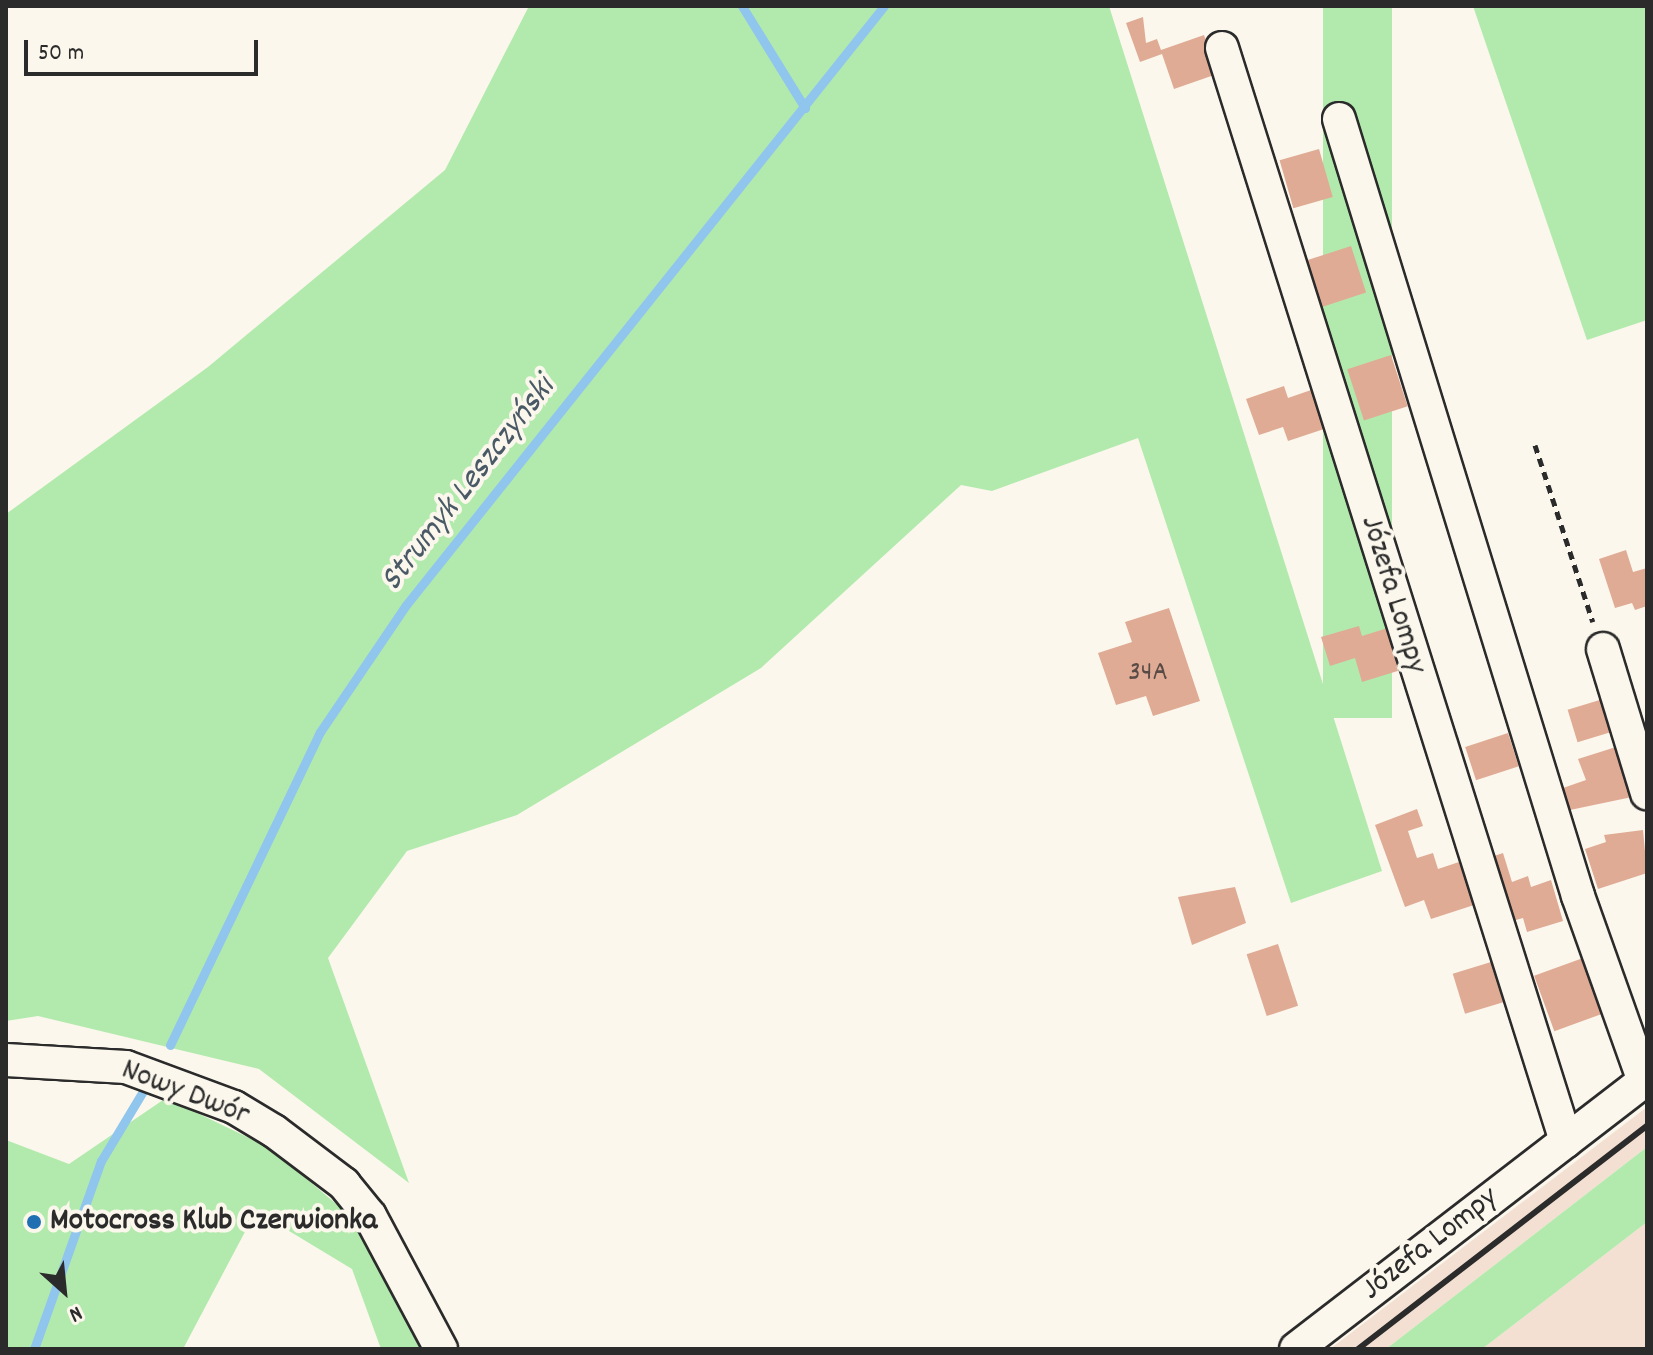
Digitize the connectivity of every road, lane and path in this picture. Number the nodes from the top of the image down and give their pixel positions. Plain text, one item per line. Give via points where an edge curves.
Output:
1 (1222, 48) dead end
2 (1339, 119) dead end
3 (1535, 445) dead end
4 (1603, 649) joint
5 (1647, 793) edge
6 (6, 1060) edge
7 (1646, 1080) edge
8 (1566, 1141) junction
9 (441, 1349) edge
10 (1296, 1349) edge

1 - 8 street, Józefa Lompy
2 - 7 street, Józefa Lompy via 1578,896
3 - 4 path
4 - 5 street
6 - 9 street, Nowy Dwór via 126,1067 234,1107 274,1131 344,1184 370,1216
7 - 8 street, Józefa Lompy
8 - 10 street, Józefa Lompy

